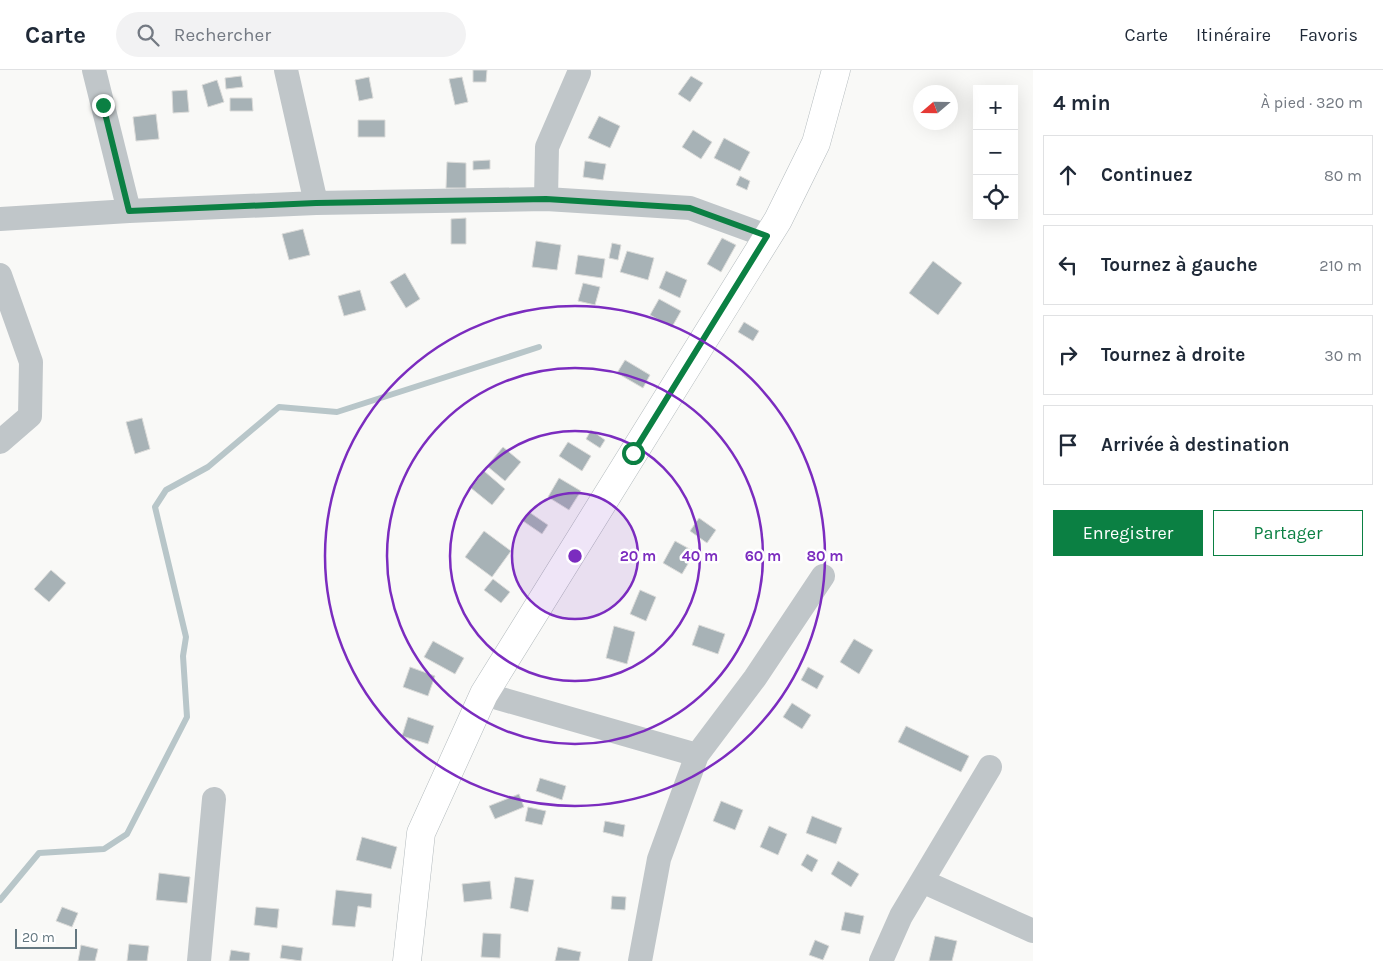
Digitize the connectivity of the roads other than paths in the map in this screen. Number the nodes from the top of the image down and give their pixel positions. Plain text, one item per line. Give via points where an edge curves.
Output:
1 (94, 70) edge
2 (286, 70) edge
3 (836, 70) edge
4 (580, 73) dead end
5 (546, 199) junction
6 (316, 203) junction
7 (129, 211) junction
8 (0, 219) edge
9 (767, 236) junction
10 (0, 275) edge
11 (0, 442) edge
12 (823, 576) dead end
13 (484, 694) junction
14 (697, 755) junction
15 (990, 767) dead end
16 (214, 799) dead end
17 (922, 881) junction
18 (1033, 931) edge
19 (199, 961) edge
20 (408, 961) edge
21 (640, 961) edge
22 (882, 961) edge

1 - 7 street
2 - 6 street
3 - 9 street via 816,143
4 - 5 street via 547,147
5 - 6 street
5 - 9 street via 690,208
6 - 7 street
7 - 8 street
9 - 13 street
10 - 11 street via 31,362 30,416
12 - 14 street via 755,678
13 - 14 street
13 - 20 street via 421,833
14 - 21 street via 659,859
15 - 17 street
16 - 19 street
17 - 18 street
17 - 22 street via 900,916

